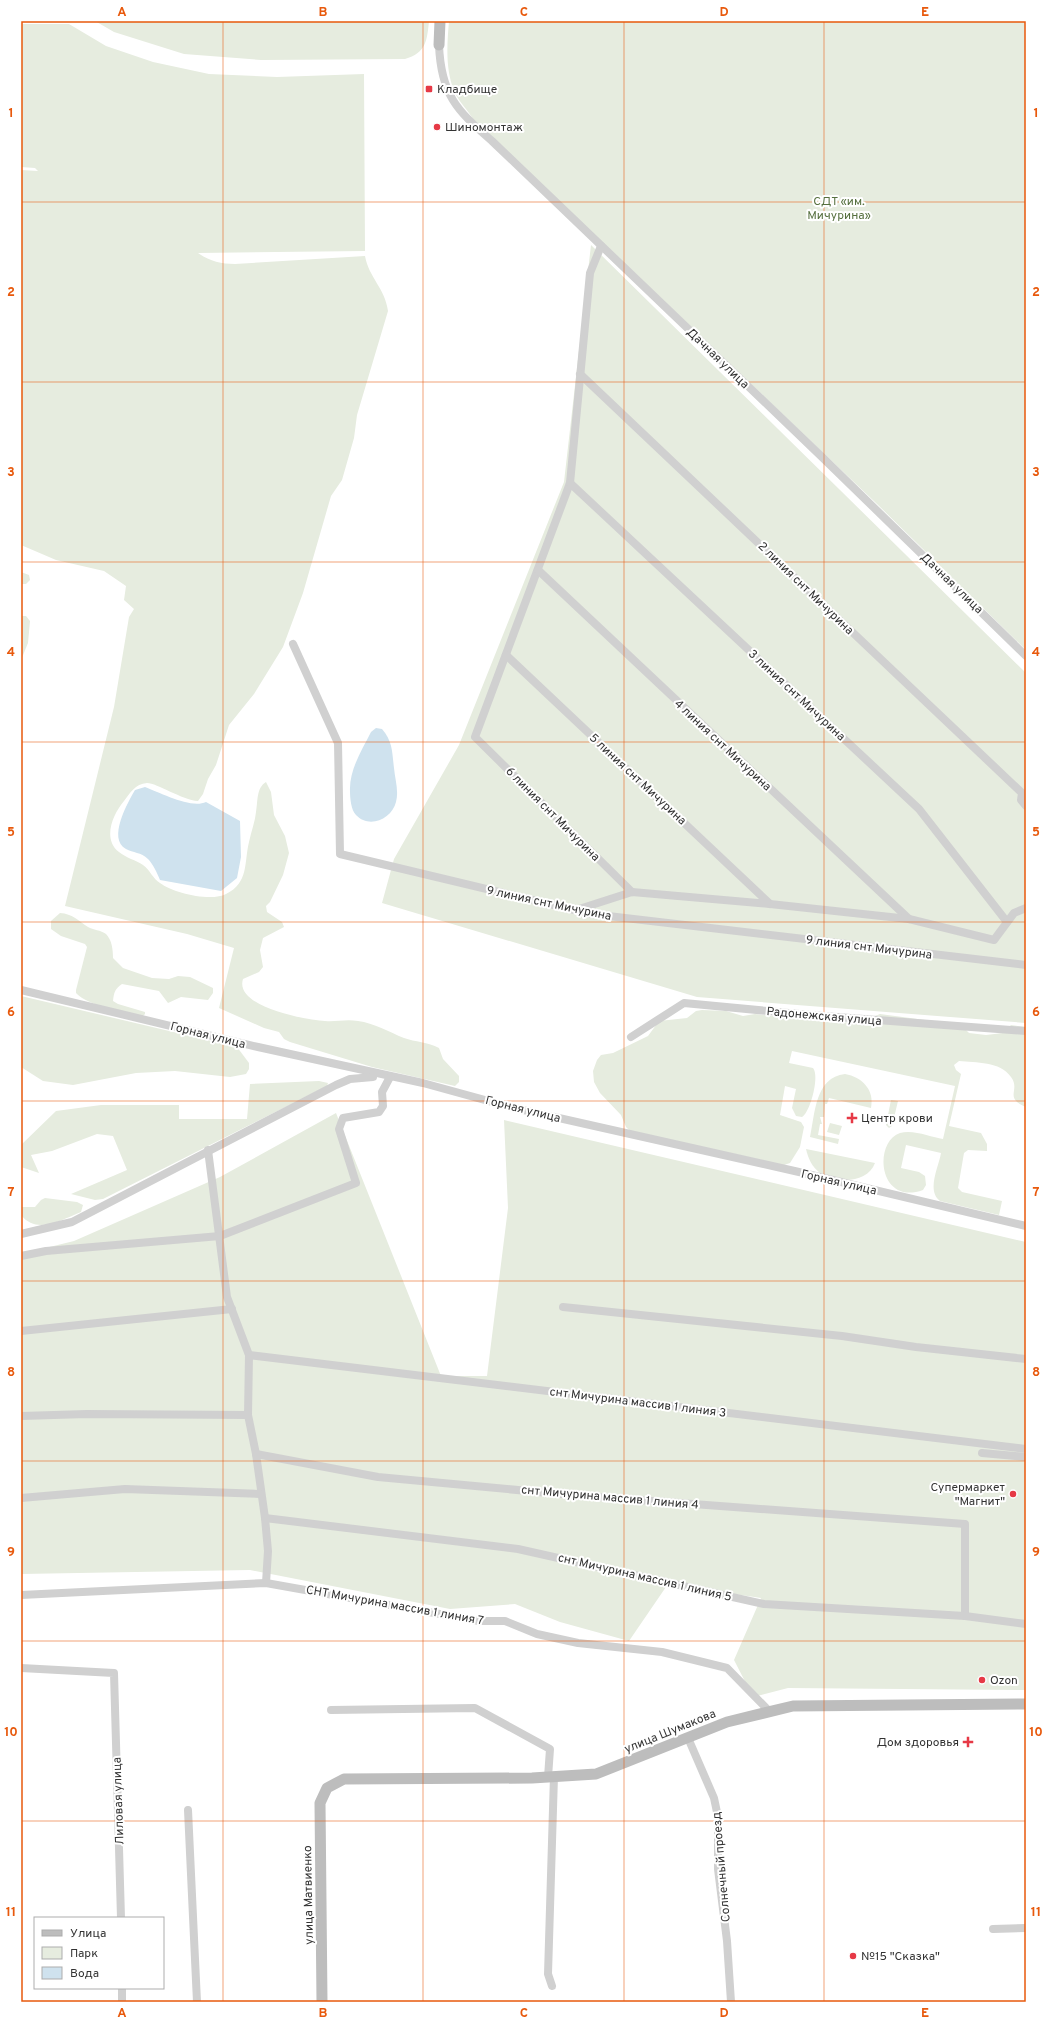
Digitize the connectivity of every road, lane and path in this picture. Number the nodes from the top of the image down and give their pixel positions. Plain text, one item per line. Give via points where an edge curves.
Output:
1 (440, 21) edge
2 (439, 45) joint
3 (601, 246) junction
4 (580, 374) junction
5 (570, 483) junction
6 (538, 570) junction
7 (294, 644) dead end
8 (506, 654) junction
9 (1026, 656) edge
10 (1026, 806) edge
11 (632, 892) junction
12 (770, 904) junction
13 (1026, 908) edge
14 (575, 910) junction
15 (909, 919) junction
16 (1007, 922) junction
17 (1026, 965) edge
18 (21, 990) edge
19 (1026, 1031) edge
20 (631, 1037) dead end
21 (390, 1077) junction
22 (208, 1150) junction
23 (1026, 1226) edge
24 (21, 1234) edge
25 (220, 1236) junction
26 (21, 1256) edge
27 (563, 1307) dead end
28 (232, 1309) junction
29 (21, 1331) edge
30 (249, 1355) junction
31 (1026, 1359) edge
32 (248, 1415) junction
33 (21, 1416) edge
34 (1026, 1449) edge
35 (982, 1453) dead end
36 (256, 1454) junction
37 (1026, 1457) edge
38 (261, 1494) junction
39 (21, 1498) edge
40 (265, 1518) junction
41 (266, 1583) junction
42 (21, 1595) edge
43 (965, 1616) junction
44 (1026, 1624) edge
45 (21, 1668) edge
46 (1026, 1704) edge
47 (331, 1710) dead end
48 (770, 1712) junction
49 (688, 1738) junction
50 (551, 1776) junction
51 (327, 1788) joint
52 (188, 1810) dead end
53 (121, 1917) edge
54 (1026, 1928) edge
55 (993, 1929) dead end
56 (552, 1986) dead end
57 (122, 1989) edge
58 (122, 2002) edge
59 (197, 2002) edge
60 (322, 2002) edge
61 (731, 2002) edge

1 - 2 street
2 - 3 street, Дачная улица via 440,64 448,93 464,117
3 - 4 street via 590,273
3 - 9 street, Дачная улица
4 - 5 street
4 - 10 street, 2 линия снт Мичурина via 1022,793 1021,800
5 - 6 street
5 - 16 street, 3 линия снт Мичурина via 919,809
6 - 8 street
6 - 15 street, 4 линия снт Мичурина
7 - 14 street, 9 линия снт Мичурина via 338,743 340,854
8 - 11 street, 6 линия снт Мичурина via 475,737
8 - 12 street, 5 линия снт Мичурина
11 - 12 street
11 - 14 street
12 - 15 street
13 - 16 street via 1014,913
14 - 17 street, 9 линия снт Мичурина via 591,914
15 - 16 street via 994,940
18 - 21 street, Горная улица
19 - 20 street, Радонежская улица via 684,1004
21 - 22 street via 365,1076 350,1079
21 - 23 street, Горная улица
21 - 25 street via 382,1092 383,1106 380,1112 343,1118 339,1129 356,1183
22 - 24 street via 72,1222
22 - 25 street
25 - 26 street via 46,1251
25 - 28 street via 227,1298
27 - 31 street via 842,1336
28 - 29 street
28 - 30 street
30 - 32 street
30 - 34 street, снт Мичурина массив 1 линия 3
32 - 33 street
32 - 36 street
35 - 37 street
36 - 38 street
36 - 43 street, снт Мичурина массив 1 линия 4 via 378,1477 571,1495 965,1524
38 - 39 street via 125,1489
38 - 40 street
40 - 41 street via 268,1551
40 - 43 street, снт Мичурина массив 1 линия 5 via 518,1549 764,1604
41 - 42 street, СНТ Мичурина массив 1 линия 7
41 - 48 street, СНТ Мичурина массив 1 линия 7 via 480,1621 505,1622 537,1634 571,1641 662,1652 727,1668
43 - 44 street, снт Мичурина массив 1 линия 5
45 - 53 street, Лиловая улица via 114,1673
46 - 48 street, улица Шумакова via 793,1706
47 - 50 street via 475,1708 550,1749
48 - 49 street, улица Шумакова via 726,1722
49 - 50 street, улица Шумакова via 596,1774
49 - 61 street, Солнечный проезд via 714,1798 718,1817 718,1869
50 - 51 street, улица Шумакова via 344,1779
50 - 56 street via 548,1974
51 - 60 street, улица Матвиенко via 320,1803
52 - 59 street
54 - 55 street
57 - 58 street

